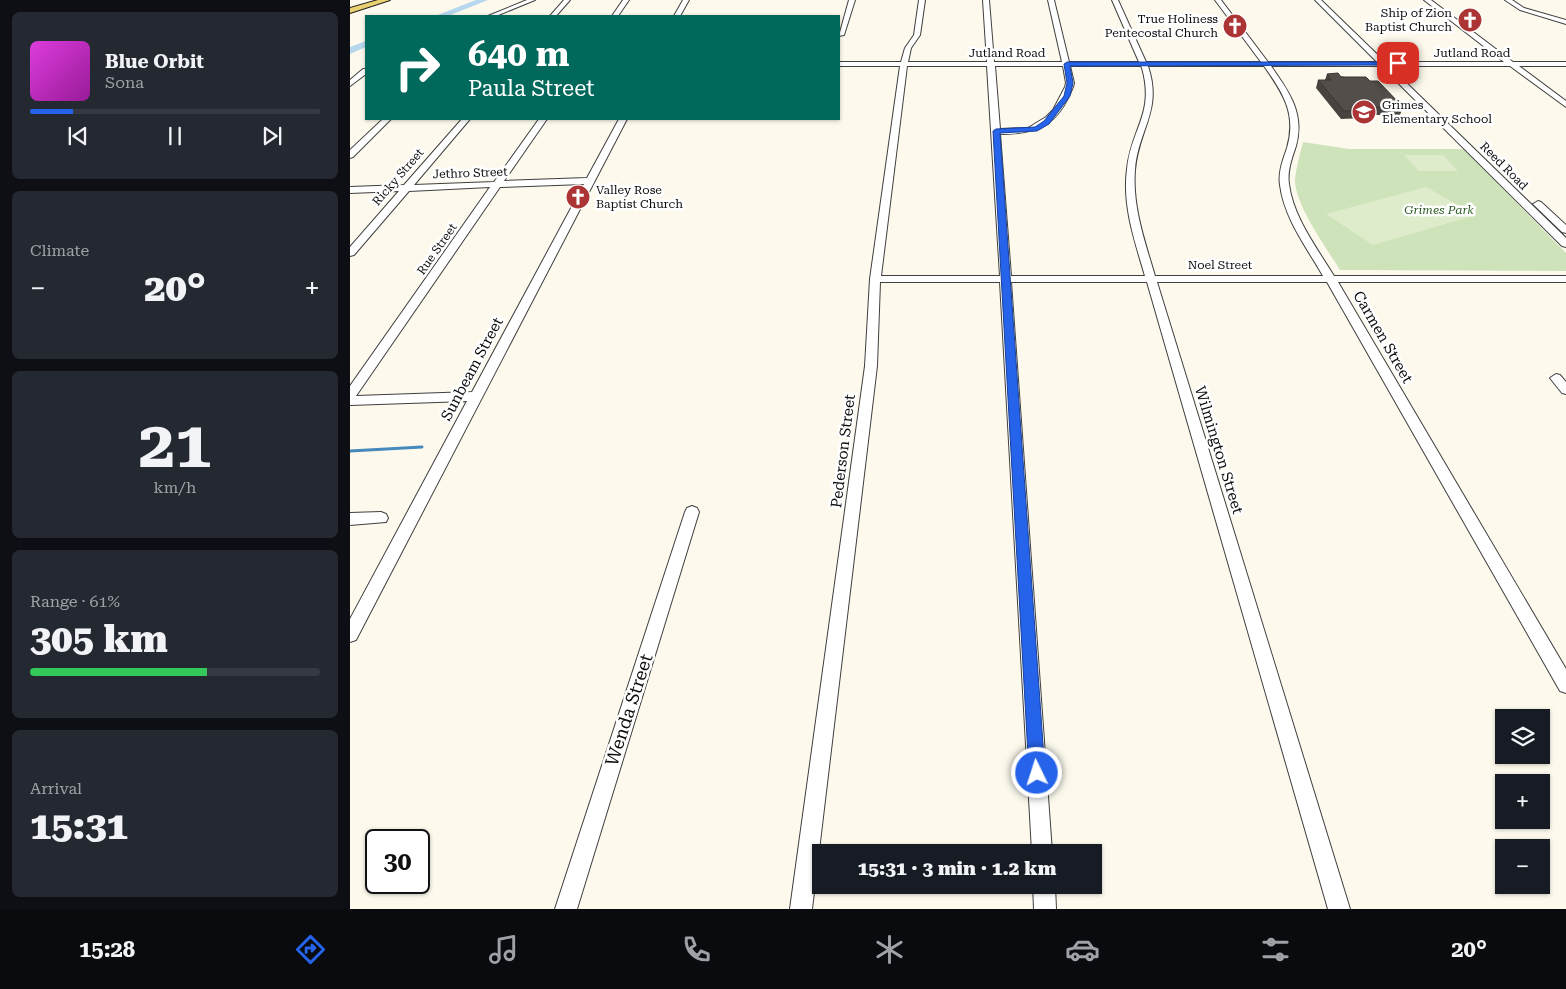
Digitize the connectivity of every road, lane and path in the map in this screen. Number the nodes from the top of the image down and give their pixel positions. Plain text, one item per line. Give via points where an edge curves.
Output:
1 (373, 0) edge
2 (386, 0) edge
3 (532, 0) edge
4 (567, 0) edge
5 (626, 0) edge
6 (686, 0) edge
7 (852, 0) edge
8 (922, 0) edge
9 (986, 0) edge
10 (1051, 0) edge
11 (1115, 0) edge
12 (1218, 0) edge
13 (1427, 0) edge
14 (1508, 0) edge
15 (1323, 1) edge
16 (350, 7) edge
17 (350, 11) edge
18 (494, 15) edge
19 (554, 15) edge
20 (615, 15) edge
21 (678, 15) edge
22 (1566, 22) edge
23 (1350, 32) junction
24 (1360, 32) junction
25 (841, 35) dead end
26 (1394, 63) junction
27 (840, 64) edge
28 (904, 64) junction
29 (990, 64) junction
30 (1067, 64) junction
31 (1143, 64) junction
32 (1264, 64) junction
33 (1382, 64) junction
34 (1512, 64) junction
35 (1566, 64) edge
36 (365, 72) edge
37 (350, 84) edge
38 (1424, 104) junction
39 (1435, 104) junction
40 (1566, 105) edge
41 (386, 120) edge
42 (465, 120) edge
43 (542, 120) edge
44 (622, 120) edge
45 (996, 131) junction
46 (1462, 141) junction
47 (1474, 141) junction
48 (350, 155) edge
49 (590, 181) junction
50 (496, 185) junction
51 (405, 188) junction
52 (350, 190) edge
53 (1528, 207) junction
54 (1542, 207) junction
55 (1566, 230) edge
56 (1566, 244) edge
57 (350, 253) edge
58 (875, 279) junction
59 (1005, 279) junction
60 (1151, 279) junction
61 (1330, 279) junction
62 (1566, 279) edge
63 (1561, 378) edge
64 (1566, 390) edge
65 (350, 395) edge
66 (476, 396) junction
67 (350, 402) edge
68 (692, 512) dead end
69 (381, 518) dead end
70 (350, 520) edge
71 (350, 635) edge
72 (1566, 685) edge
73 (1041, 844) edge
74 (1044, 894) edge
75 (566, 909) edge
76 (801, 909) edge
77 (1045, 909) edge
78 (1339, 909) edge

1 - 16 main road
2 - 17 main road
3 - 18 street
4 - 19 street
5 - 20 street
6 - 21 street
7 - 25 street
8 - 28 street, Pederson Street via 916,36 908,48
9 - 29 street
10 - 30 street
11 - 31 street, Wilmington Street
12 - 32 street, Carmen Street
13 - 34 street
14 - 22 street via 1522,9
15 - 23 street, Reed Road
15 - 24 street, Reed Road
23 - 24 street
23 - 33 street, Reed Road
24 - 26 street, Reed Road
26 - 33 street, Jutland Road
26 - 34 street, Jutland Road
26 - 39 street, Reed Road
27 - 28 street, Jutland Road
28 - 29 street, Jutland Road
28 - 58 street, Pederson Street
29 - 30 street, Jutland Road
29 - 45 street
30 - 31 street, Jutland Road
30 - 45 street via 1070,83 1067,96 1046,123 1037,129
31 - 32 street, Jutland Road
31 - 60 street, Wilmington Street via 1150,88 1150,106 1133,155 1130,203
32 - 33 street, Jutland Road
32 - 61 street, Carmen Street via 1281,87 1294,116 1295,134 1284,175 1289,205
33 - 38 street, Reed Road
34 - 35 street, Jutland Road
34 - 40 street
36 - 37 street
38 - 39 street
38 - 46 street, Reed Road
39 - 47 street, Reed Road
41 - 48 street
42 - 51 street, Ricky Street
43 - 50 street, Rue Street
44 - 49 street, Sunbeam Street
45 - 59 street
46 - 47 street
46 - 53 street, Reed Road
47 - 54 street, Reed Road
49 - 50 street, Jethro Street
49 - 66 street, Sunbeam Street
50 - 51 street, Jethro Street
50 - 65 street, Rue Street
51 - 52 street, Jethro Street
51 - 57 street, Ricky Street
53 - 54 street
53 - 56 street, Reed Road
54 - 55 street, Reed Road
58 - 59 street, Noel Street
58 - 76 street, Pederson Street via 871,366
59 - 60 street, Noel Street
59 - 73 street
60 - 61 street, Noel Street
60 - 78 street, Wilmington Street
61 - 62 street, Noel Street
61 - 72 street, Carmen Street
63 - 64 street
66 - 67 street
66 - 71 street, Sunbeam Street
68 - 75 street, Wenda Street
69 - 70 street
74 - 77 street

